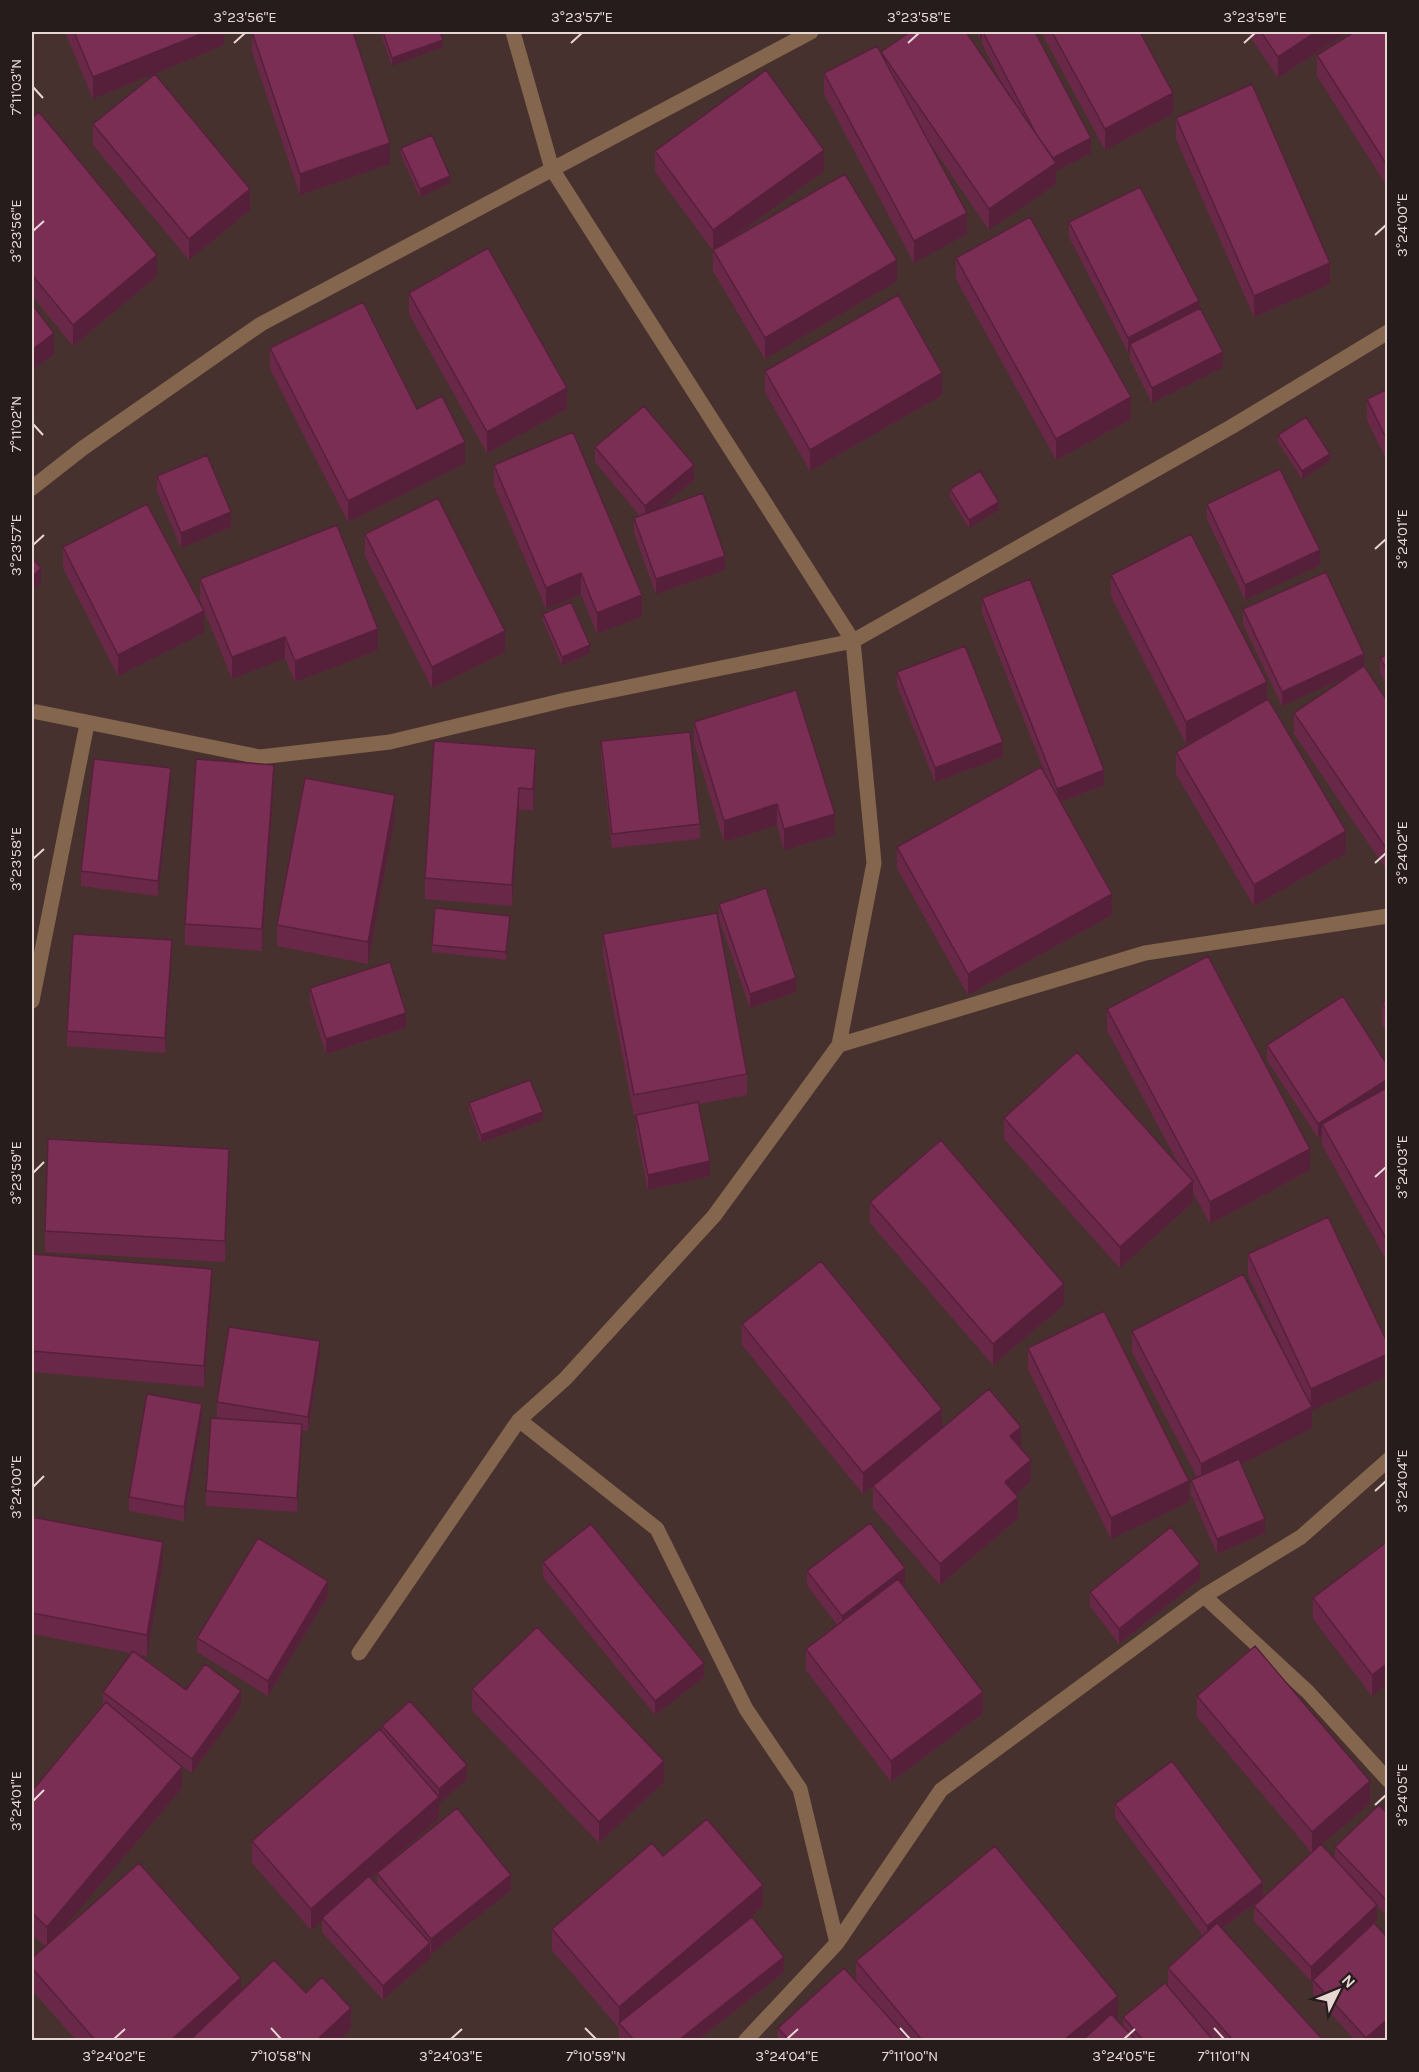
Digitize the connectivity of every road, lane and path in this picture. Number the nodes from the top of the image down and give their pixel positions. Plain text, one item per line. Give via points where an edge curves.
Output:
1 (513, 32) edge
2 (811, 32) edge
3 (552, 169) junction
4 (1388, 332) edge
5 (32, 488) edge
6 (853, 641) junction
7 (32, 711) edge
8 (87, 724) junction
9 (1388, 916) edge
10 (32, 1001) edge
11 (839, 1045) junction
12 (519, 1420) junction
13 (1388, 1460) edge
14 (1204, 1596) junction
15 (359, 1653) dead end
16 (1388, 1780) edge
17 (837, 1943) junction
18 (746, 2040) edge

1 - 3 street
2 - 3 street
3 - 5 street via 261,324
3 - 6 street
4 - 6 street via 1232,427
6 - 8 street via 565,700 390,742 260,757
6 - 11 street via 874,863
7 - 8 street
8 - 10 street
9 - 11 street via 1145,953
11 - 12 street via 714,1216 565,1379
12 - 15 street
12 - 17 street via 657,1529 746,1709 800,1789
13 - 14 street via 1301,1537
14 - 16 street via 1308,1692
14 - 17 street via 941,1790
17 - 18 street

